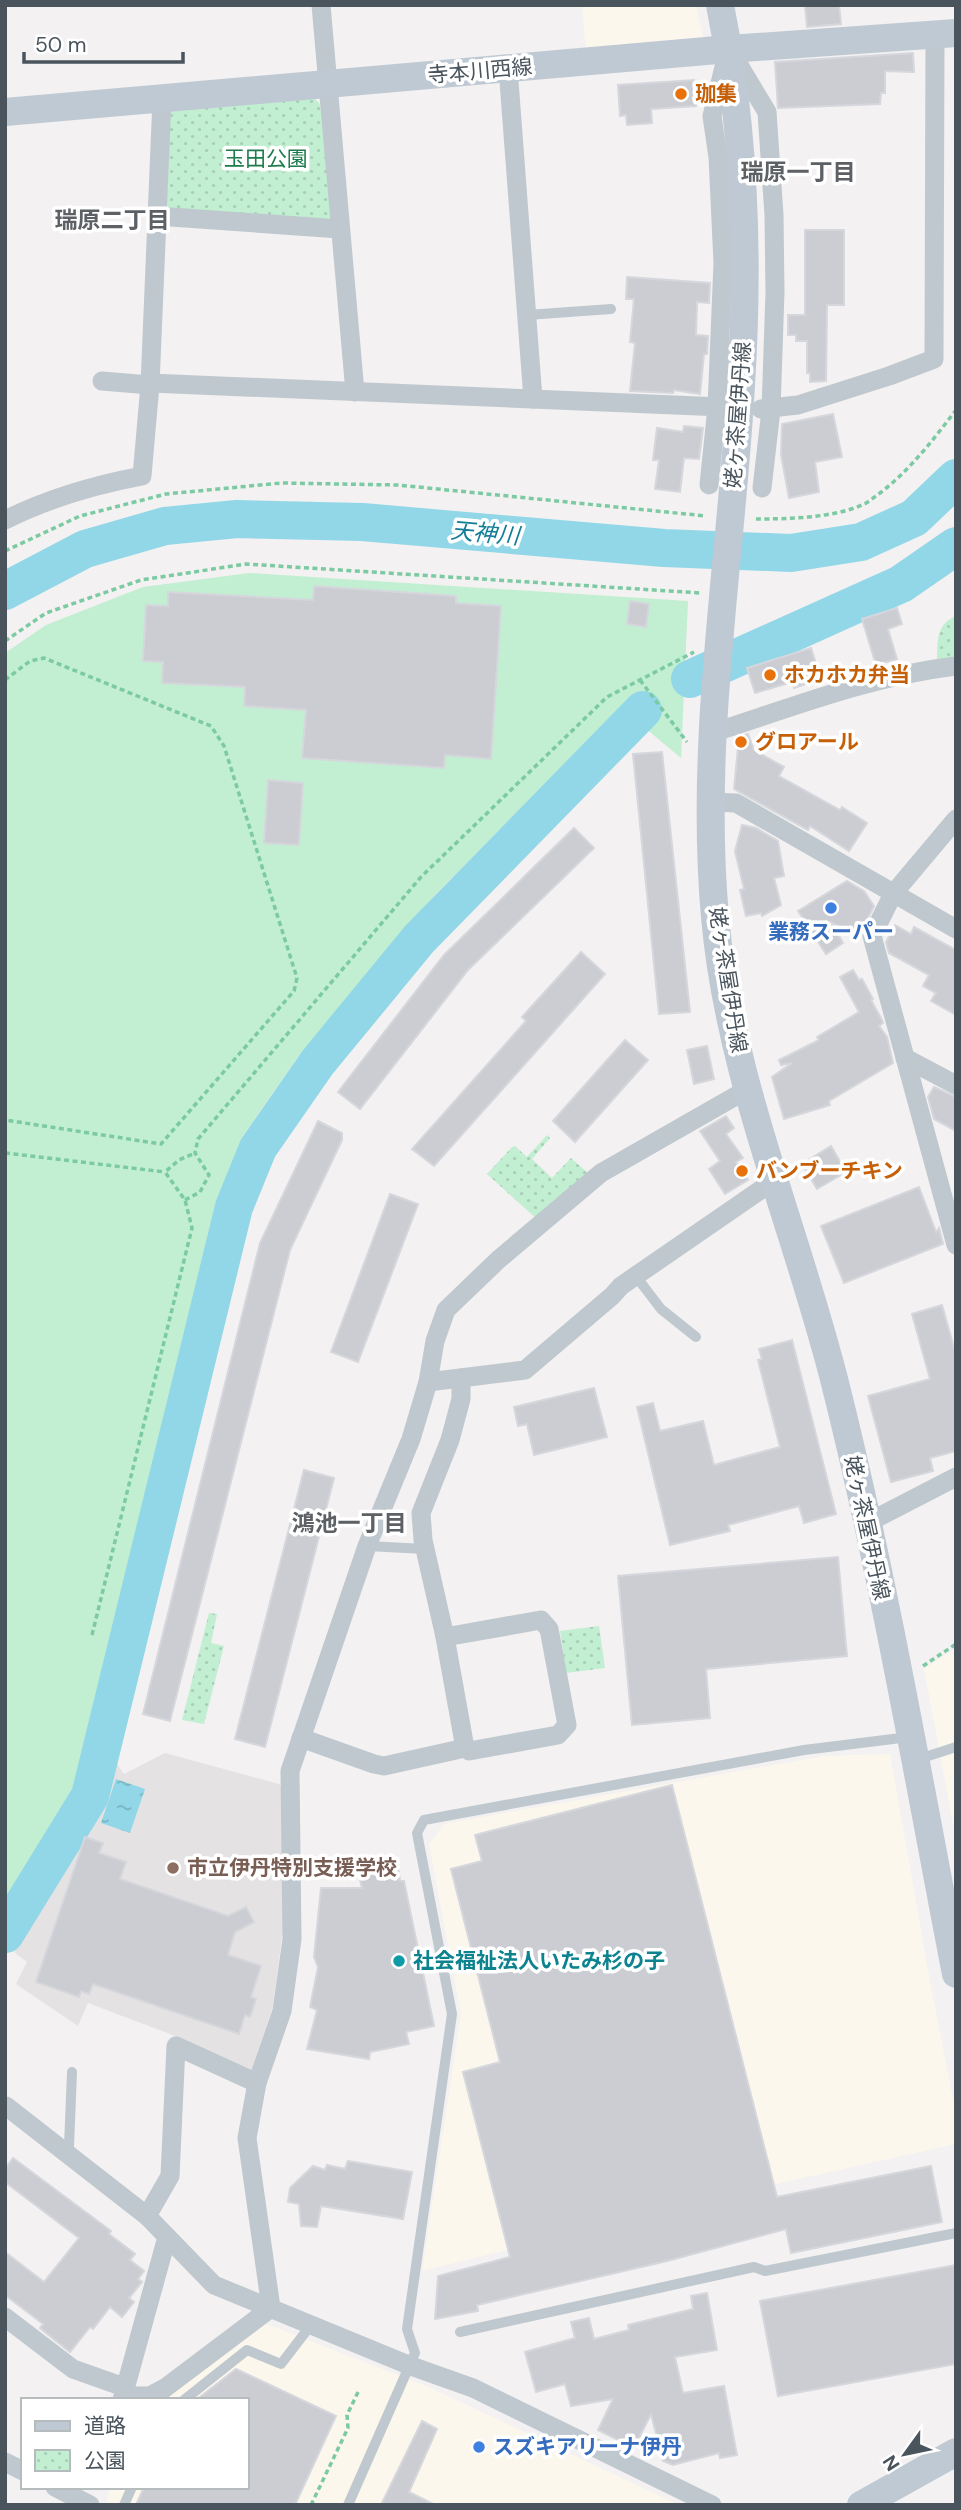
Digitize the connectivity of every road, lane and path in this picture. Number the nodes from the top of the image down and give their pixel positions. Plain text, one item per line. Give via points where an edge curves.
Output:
1 (321, 5) edge
2 (720, 5) edge
3 (946, 34) edge
4 (729, 49) junction
5 (508, 68) junction
6 (327, 85) junction
7 (162, 99) junction
8 (5, 112) edge
9 (157, 216) junction
10 (340, 229) junction
11 (611, 309) dead end
12 (527, 315) junction
13 (102, 381) dead end
14 (150, 384) junction
15 (355, 392) junction
16 (533, 399) junction
17 (719, 407) junction
18 (766, 410) junction
19 (956, 410) edge
20 (709, 485) dead end
21 (762, 488) dead end
22 (5, 520) edge
23 (730, 521) junction
24 (5, 551) edge
25 (714, 585) junction
26 (5, 641) edge
27 (708, 648) junction
28 (956, 666) edge
29 (5, 680) edge
30 (640, 680) junction
31 (701, 739) junction
32 (709, 802) junction
33 (956, 819) edge
34 (893, 894) junction
35 (956, 929) edge
36 (905, 1058) junction
37 (956, 1085) edge
38 (748, 1089) junction
39 (5, 1120) edge
40 (5, 1153) edge
41 (195, 1153) junction
42 (165, 1172) junction
43 (775, 1180) junction
44 (186, 1200) junction
45 (955, 1239) edge
46 (635, 1275) junction
47 (696, 1337) dead end
48 (461, 1378) junction
49 (428, 1382) junction
50 (956, 1476) edge
51 (867, 1523) junction
52 (367, 1546) junction
53 (425, 1549) junction
54 (92, 1634) dead end
55 (445, 1637) junction
56 (956, 1644) edge
57 (919, 1669) dead end
58 (301, 1738) junction
59 (956, 1747) edge
60 (465, 1748) junction
61 (912, 1748) junction
62 (956, 1974) edge
63 (72, 2072) dead end
64 (257, 2083) junction
65 (6, 2107) edge
66 (66, 2153) junction
67 (147, 2216) junction
68 (956, 2232) edge
69 (167, 2237) junction
70 (271, 2308) junction
71 (5, 2317) edge
72 (311, 2324) junction
73 (460, 2332) dead end
74 (411, 2366) junction
75 (359, 2390) dead end
76 (123, 2394) edge
77 (187, 2398) edge
78 (956, 2452) edge
79 (5, 2462) edge
80 (21, 2470) edge
81 (59, 2489) edge
82 (131, 2489) edge
83 (92, 2505) edge
84 (124, 2505) edge
85 (312, 2505) edge
86 (348, 2505) edge
87 (712, 2505) edge
88 (861, 2505) edge

1 - 6 street
2 - 4 main road, 姥ヶ茶屋伊丹線
3 - 4 main road, 寺本川西線
3 - 18 street via 934,359 798,405
4 - 5 main road, 寺本川西線
4 - 17 street via 712,116 723,263
4 - 18 street via 767,113 775,241
4 - 23 main road, 姥ヶ茶屋伊丹線 via 745,233 741,388
5 - 6 main road, 寺本川西線
5 - 12 street
6 - 7 main road, 寺本川西線
6 - 10 street
7 - 8 main road, 寺本川西線
7 - 9 street
9 - 10 street
9 - 14 street
10 - 15 street
11 - 12 lane
12 - 16 street
13 - 14 street
14 - 15 street
14 - 22 street via 142,476 96,485
15 - 16 street
16 - 17 street
17 - 20 street
18 - 21 street
19 - 23 path via 897,480 863,505 820,515
23 - 24 path via 398,485 281,483 166,494 80,516
23 - 25 main road, 姥ヶ茶屋伊丹線
25 - 26 path via 246,564 141,580 46,613
25 - 27 main road, 姥ヶ茶屋伊丹線
27 - 30 path
27 - 31 main road, 姥ヶ茶屋伊丹線 via 716,680
28 - 31 street via 911,671 853,687
29 - 39 path via 30,661 44,658 211,726 224,746 297,978 294,991 161,1144
30 - 31 path
30 - 41 path via 607,697 421,877 198,1139
31 - 32 main road, 姥ヶ茶屋伊丹線
32 - 34 street via 736,803
32 - 38 main road, 姥ヶ茶屋伊丹線 via 715,918 731,1025
33 - 34 street
34 - 35 street
34 - 36 street via 872,936
36 - 37 street
36 - 45 street
38 - 43 main road, 姥ヶ茶屋伊丹線
38 - 49 street via 601,1173 498,1260 446,1310
40 - 42 path
41 - 42 path
41 - 44 path via 209,1175 200,1192
42 - 44 path
43 - 46 street
43 - 51 main road, 姥ヶ茶屋伊丹線 via 834,1380
44 - 54 path via 192,1228
46 - 47 lane via 662,1310
46 - 48 street via 525,1370
48 - 49 street
48 - 53 street via 453,1430 421,1513
49 - 52 street via 411,1439
50 - 51 street
51 - 61 main road, 姥ヶ茶屋伊丹線
52 - 53 lane
52 - 58 street
53 - 55 street
55 - 60 street
55 - 60 street via 541,1620 549,1629 567,1725 558,1735 469,1751
56 - 57 path
58 - 60 street via 384,1766
58 - 64 street via 290,1771 292,1938 282,2011
59 - 61 lane
61 - 62 main road, 姥ヶ茶屋伊丹線
61 - 74 lane via 804,1749 424,1820 417,1833 452,2014 407,2329 415,2353
63 - 66 lane
64 - 67 street via 176,2046 170,2176
64 - 70 street via 247,2138
65 - 66 street
66 - 67 street
67 - 69 street
68 - 73 lane via 765,2271 754,2267
69 - 70 street via 214,2286
69 - 76 street
70 - 72 street
70 - 76 street via 165,2388 150,2396
71 - 76 street via 73,2369
72 - 74 street
72 - 77 lane via 281,2364 247,2350
74 - 86 lane
74 - 87 street via 473,2388
75 - 85 path via 347,2415 348,2428
78 - 88 main road
79 - 80 street
81 - 83 street
82 - 84 lane

